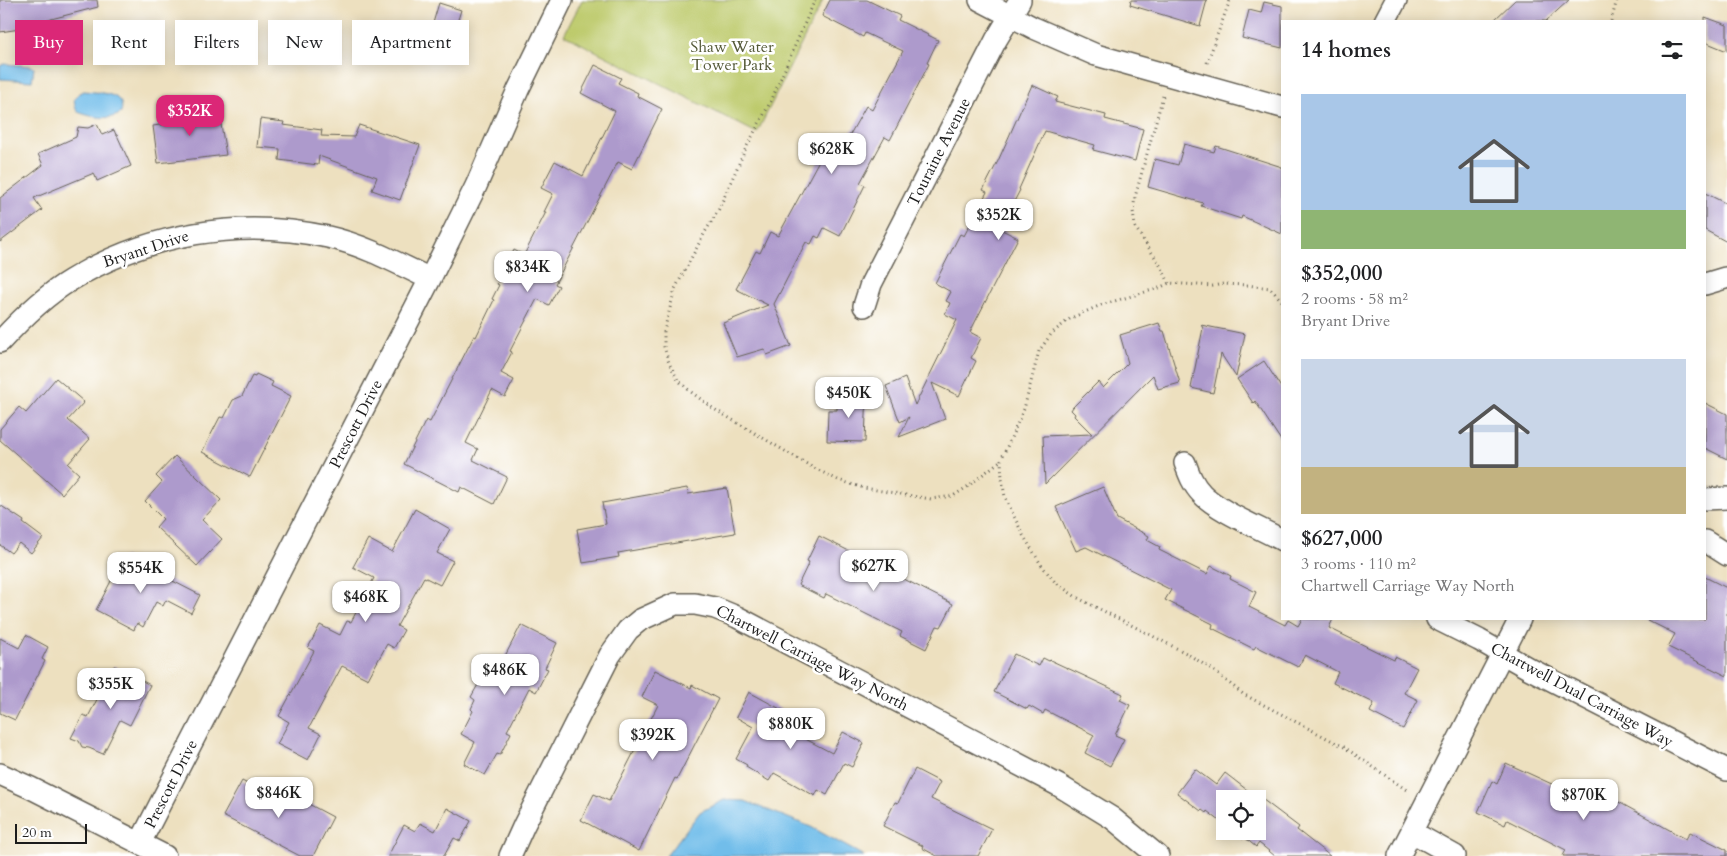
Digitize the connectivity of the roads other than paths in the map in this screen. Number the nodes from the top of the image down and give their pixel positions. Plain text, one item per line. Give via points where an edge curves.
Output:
1 (562, 0) edge
2 (980, 0) edge
3 (1396, 0) edge
4 (1015, 8) edge
5 (1386, 20) edge
6 (1281, 107) edge
7 (1725, 278) dead end
8 (430, 279) junction
9 (1706, 284) edge
10 (864, 306) dead end
11 (0, 342) edge
12 (1185, 463) dead end
13 (1727, 498) edge
14 (1706, 499) edge
15 (1281, 539) edge
16 (1706, 542) edge
17 (1727, 555) edge
18 (1439, 620) edge
19 (1519, 620) edge
20 (1502, 654) junction
21 (1727, 770) edge
22 (0, 774) edge
23 (1412, 832) junction
24 (140, 843) junction
25 (165, 856) edge
26 (510, 856) edge
27 (1158, 856) edge
28 (1399, 856) edge
29 (1455, 856) edge

1 - 8 street, Prescott Drive
2 - 4 street
3 - 5 street
4 - 6 street via 1034,28 1096,55
4 - 10 street, Touraine Avenue via 871,284
7 - 9 street
8 - 11 street, Bryant Drive via 370,250 328,237 239,228 200,232 102,262 43,300
8 - 24 street, Prescott Drive
12 - 15 street via 1191,480 1216,506
13 - 14 street
16 - 17 street
18 - 20 street, Chartwell Dual Carriage Way
19 - 20 street
20 - 21 street, Chartwell Dual Carriage Way
20 - 23 street
22 - 24 street
23 - 28 street
23 - 29 street
24 - 25 street
26 - 27 street, Chartwell Carriage Way North via 610,655 628,630 640,620 674,604 695,604 737,617 1058,785 1112,818

